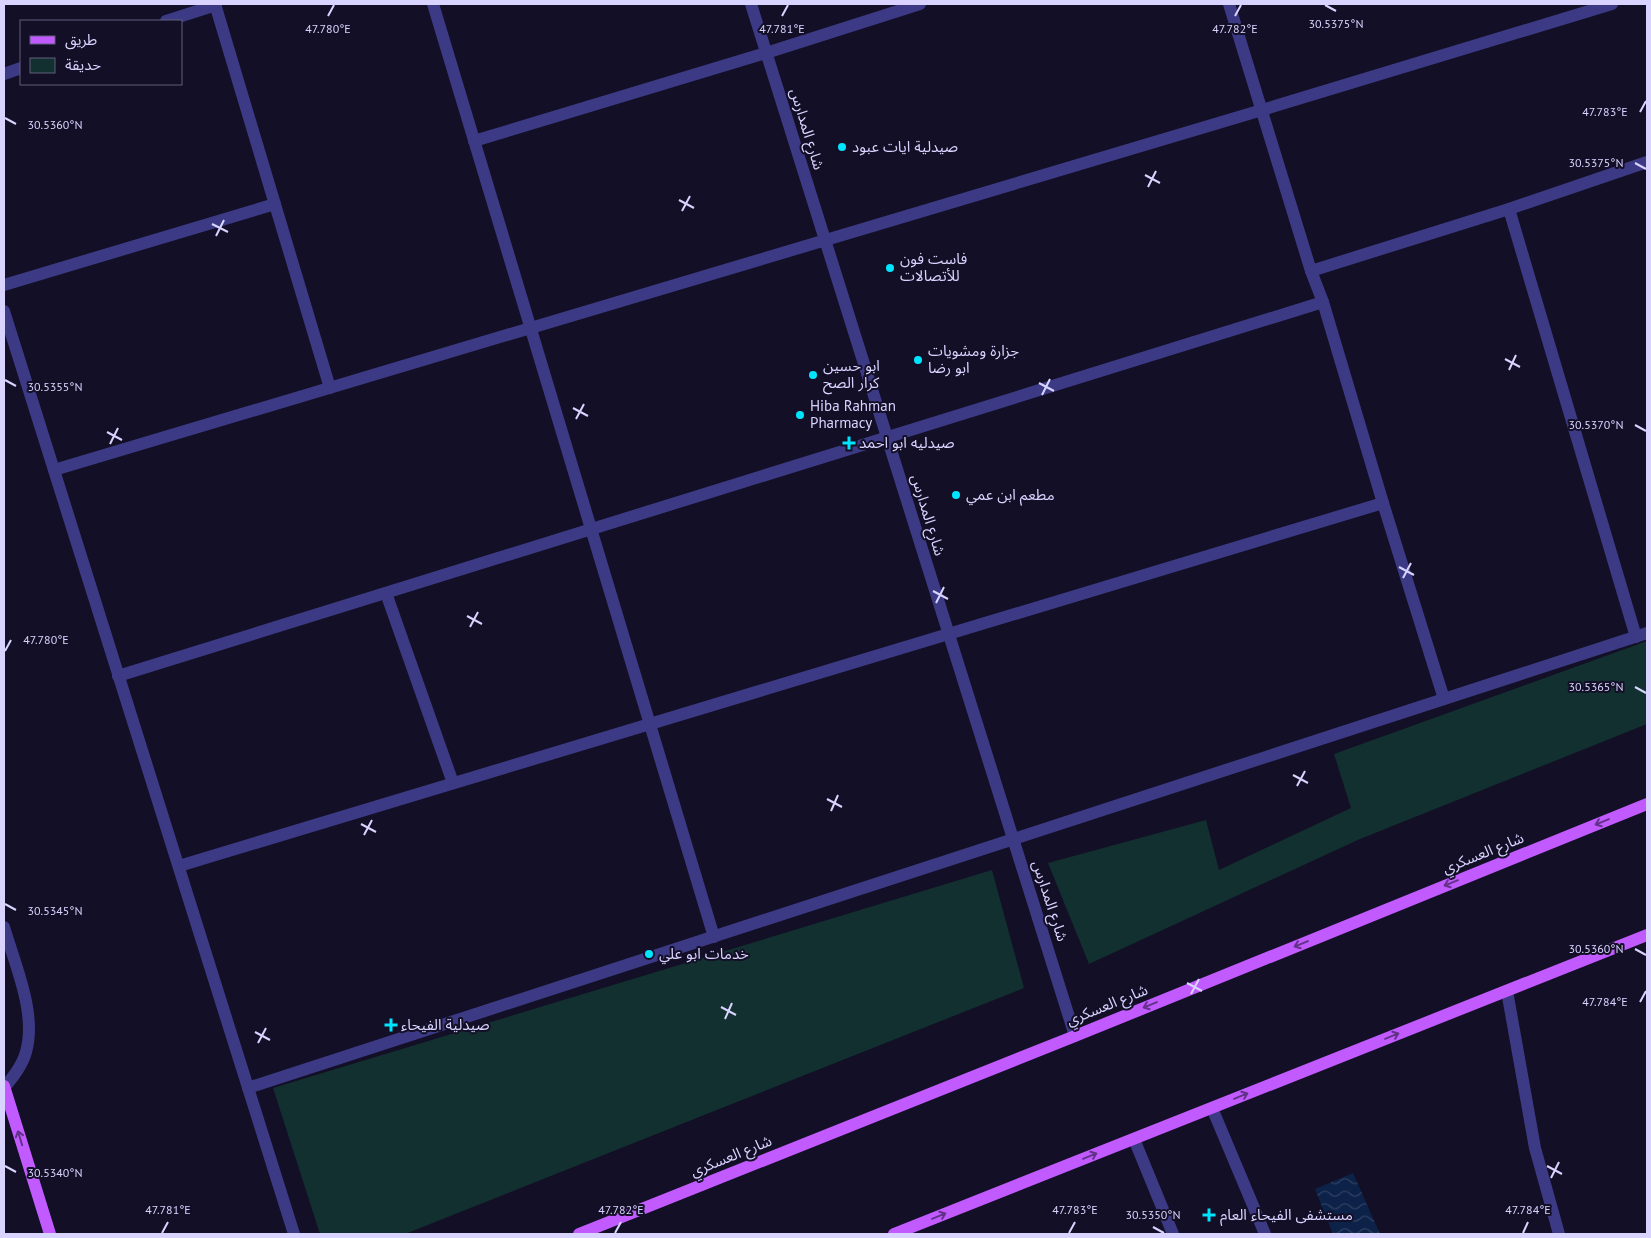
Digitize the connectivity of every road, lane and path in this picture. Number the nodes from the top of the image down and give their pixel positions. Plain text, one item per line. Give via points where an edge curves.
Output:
1 (215, 4) edge
2 (433, 4) edge
3 (751, 4) edge
4 (920, 4) edge
5 (1229, 4) edge
6 (1612, 4) edge
7 (169, 20) edge
8 (766, 53) junction
9 (20, 68) edge
10 (4, 74) edge
11 (1262, 110) junction
12 (474, 141) junction
13 (1647, 162) edge
14 (276, 204) junction
15 (1509, 208) junction
16 (825, 240) junction
17 (1312, 271) junction
18 (4, 285) edge
19 (1323, 302) junction
20 (4, 311) edge
21 (531, 328) junction
22 (330, 388) junction
23 (887, 437) junction
24 (54, 470) junction
25 (1383, 503) junction
26 (591, 529) junction
27 (386, 593) junction
28 (949, 634) junction
29 (1641, 635) edge
30 (118, 676) junction
31 (1444, 699) junction
32 (650, 724) junction
33 (454, 784) junction
34 (1647, 804) edge
35 (1013, 840) junction
36 (179, 866) junction
37 (4, 927) edge
38 (1647, 935) edge
39 (714, 937) junction
40 (1507, 991) junction
41 (1075, 1036) junction
42 (4, 1087) edge
43 (248, 1088) junction
44 (1212, 1108) junction
45 (1134, 1139) junction
46 (50, 1234) edge
47 (294, 1234) edge
48 (579, 1234) edge
49 (894, 1234) edge
50 (1173, 1234) edge
51 (1266, 1234) edge
52 (1559, 1234) edge

1 - 7 street
1 - 14 street
2 - 12 street
3 - 8 street, شارع المدارس
4 - 8 street
5 - 11 street
6 - 11 street
8 - 12 street
8 - 16 street, شارع المدارس
9 - 10 street
11 - 16 street
11 - 17 street
12 - 21 street
13 - 15 street
14 - 18 street
14 - 22 street
15 - 17 street
15 - 29 street
16 - 21 street
16 - 23 street, شارع المدارس
17 - 19 street
19 - 23 street
19 - 25 street
20 - 24 street
21 - 22 street
21 - 26 street
22 - 24 street
23 - 26 street
23 - 28 street, شارع المدارس
24 - 30 street
25 - 28 street
25 - 31 street
26 - 27 street
26 - 32 street
27 - 30 street
27 - 33 street
28 - 32 street
28 - 35 street, شارع المدارس
29 - 31 street
30 - 36 street
31 - 35 street
32 - 33 street
32 - 39 street
33 - 36 street
34 -> 41 main road, شارع العسكري
35 - 39 street
35 - 41 street, شارع المدارس
36 - 43 street
37 - 42 street via 29,1012 30,1032 26,1053 17,1072
38 - 40 main road
39 - 43 street
44 -> 40 main road
40 - 52 street via 1535,1148
41 - 48 main road, شارع العسكري
46 -> 42 main road
43 - 47 street
44 - 45 main road
44 - 51 street
49 -> 45 main road
45 - 50 street

